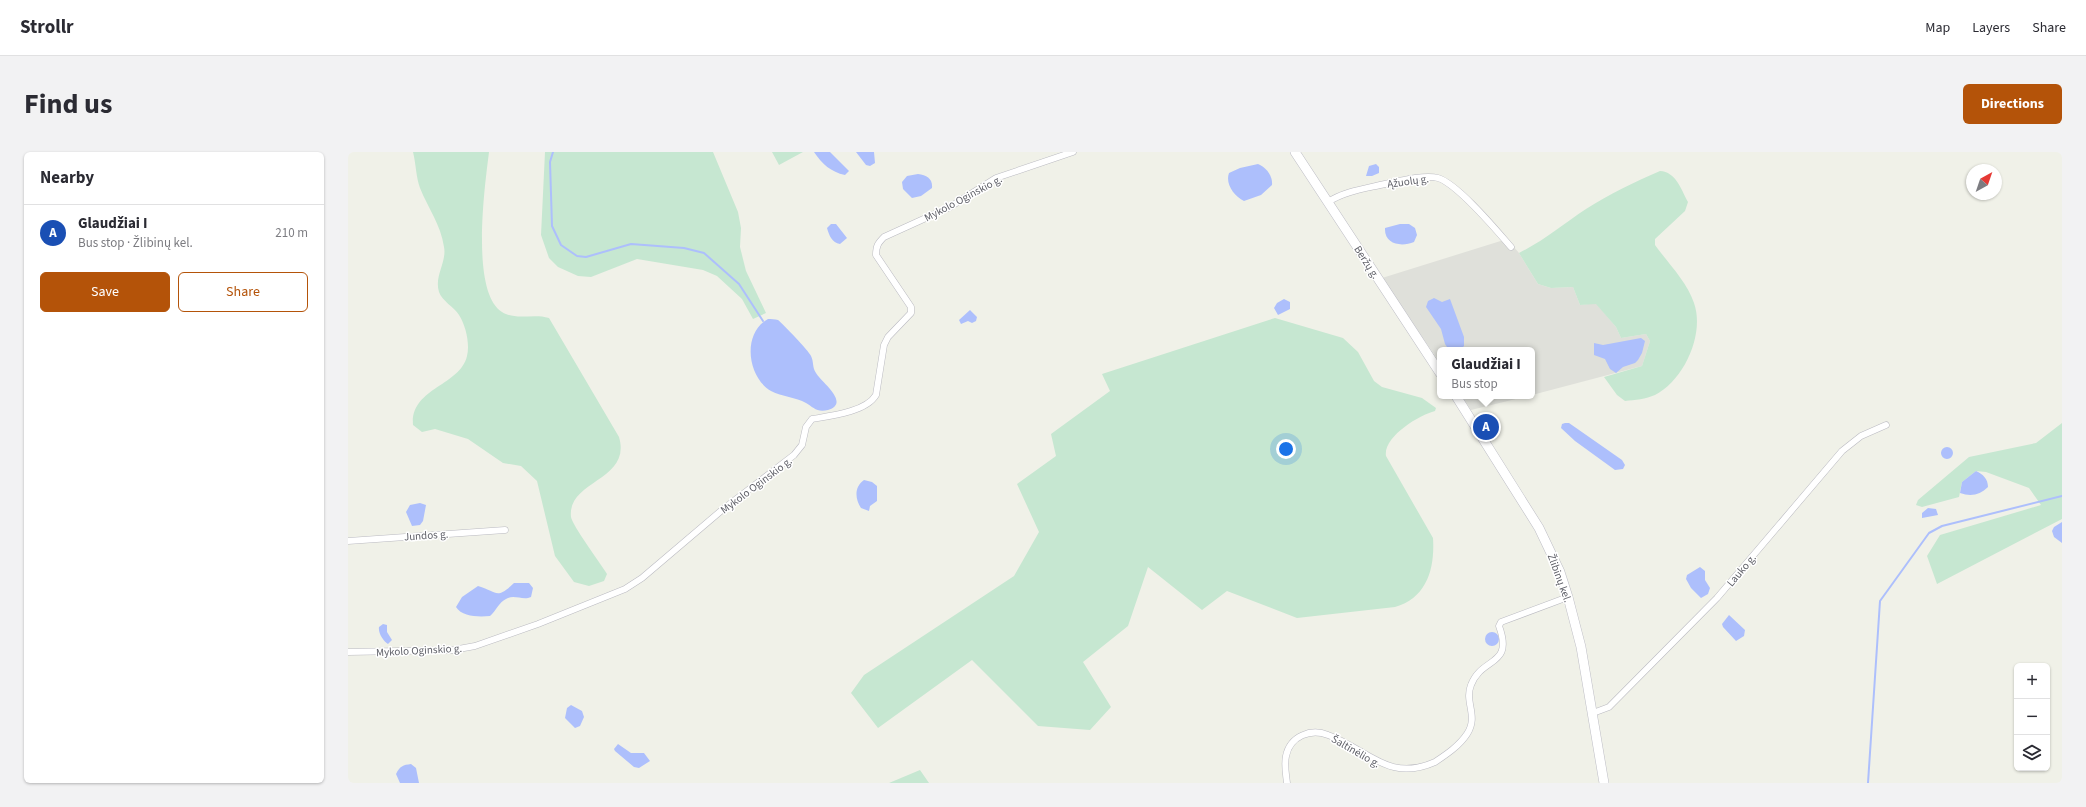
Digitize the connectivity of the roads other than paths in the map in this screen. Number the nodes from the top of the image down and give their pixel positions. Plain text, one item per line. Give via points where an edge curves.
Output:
1 (1073, 152) edge
2 (1295, 152) edge
3 (1328, 202) junction
4 (1511, 247) dead end
5 (1437, 368) edge
6 (1458, 399) edge
7 (1886, 425) dead end
8 (504, 530) dead end
9 (348, 541) edge
10 (1568, 597) junction
11 (348, 652) edge
12 (1594, 714) junction
13 (1287, 783) edge
14 (1604, 783) edge

1 - 11 street, Mykolo Oginskio g. via 996,178 950,207 884,237 876,248 876,255 911,306 911,313 888,337 884,345 873,400 845,414 812,419 806,427 802,445 794,455 722,510 642,578 624,589 575,609 475,646 452,650
2 - 3 main road, Beržų g.
3 - 4 street, Ąžuolų g. via 1353,192 1399,181 1438,178 1450,185 1488,220
3 - 5 main road, Beržų g.
6 - 10 main road, Žlibinų kel. via 1539,528 1554,557
7 - 12 street, Lauko g. via 1861,436 1842,451 1732,582 1689,628 1609,707
8 - 9 street, Jundos g.
10 - 12 main road, Žlibinų kel.
10 - 13 street, Šaltinėlio g. via 1501,622 1499,626 1504,649 1496,660 1477,674 1470,688 1472,725 1463,740 1444,756 1419,769 1394,770 1371,761 1329,735 1310,733 1294,740 1288,749 1285,766
12 - 14 main road, Žlibinų kel.

